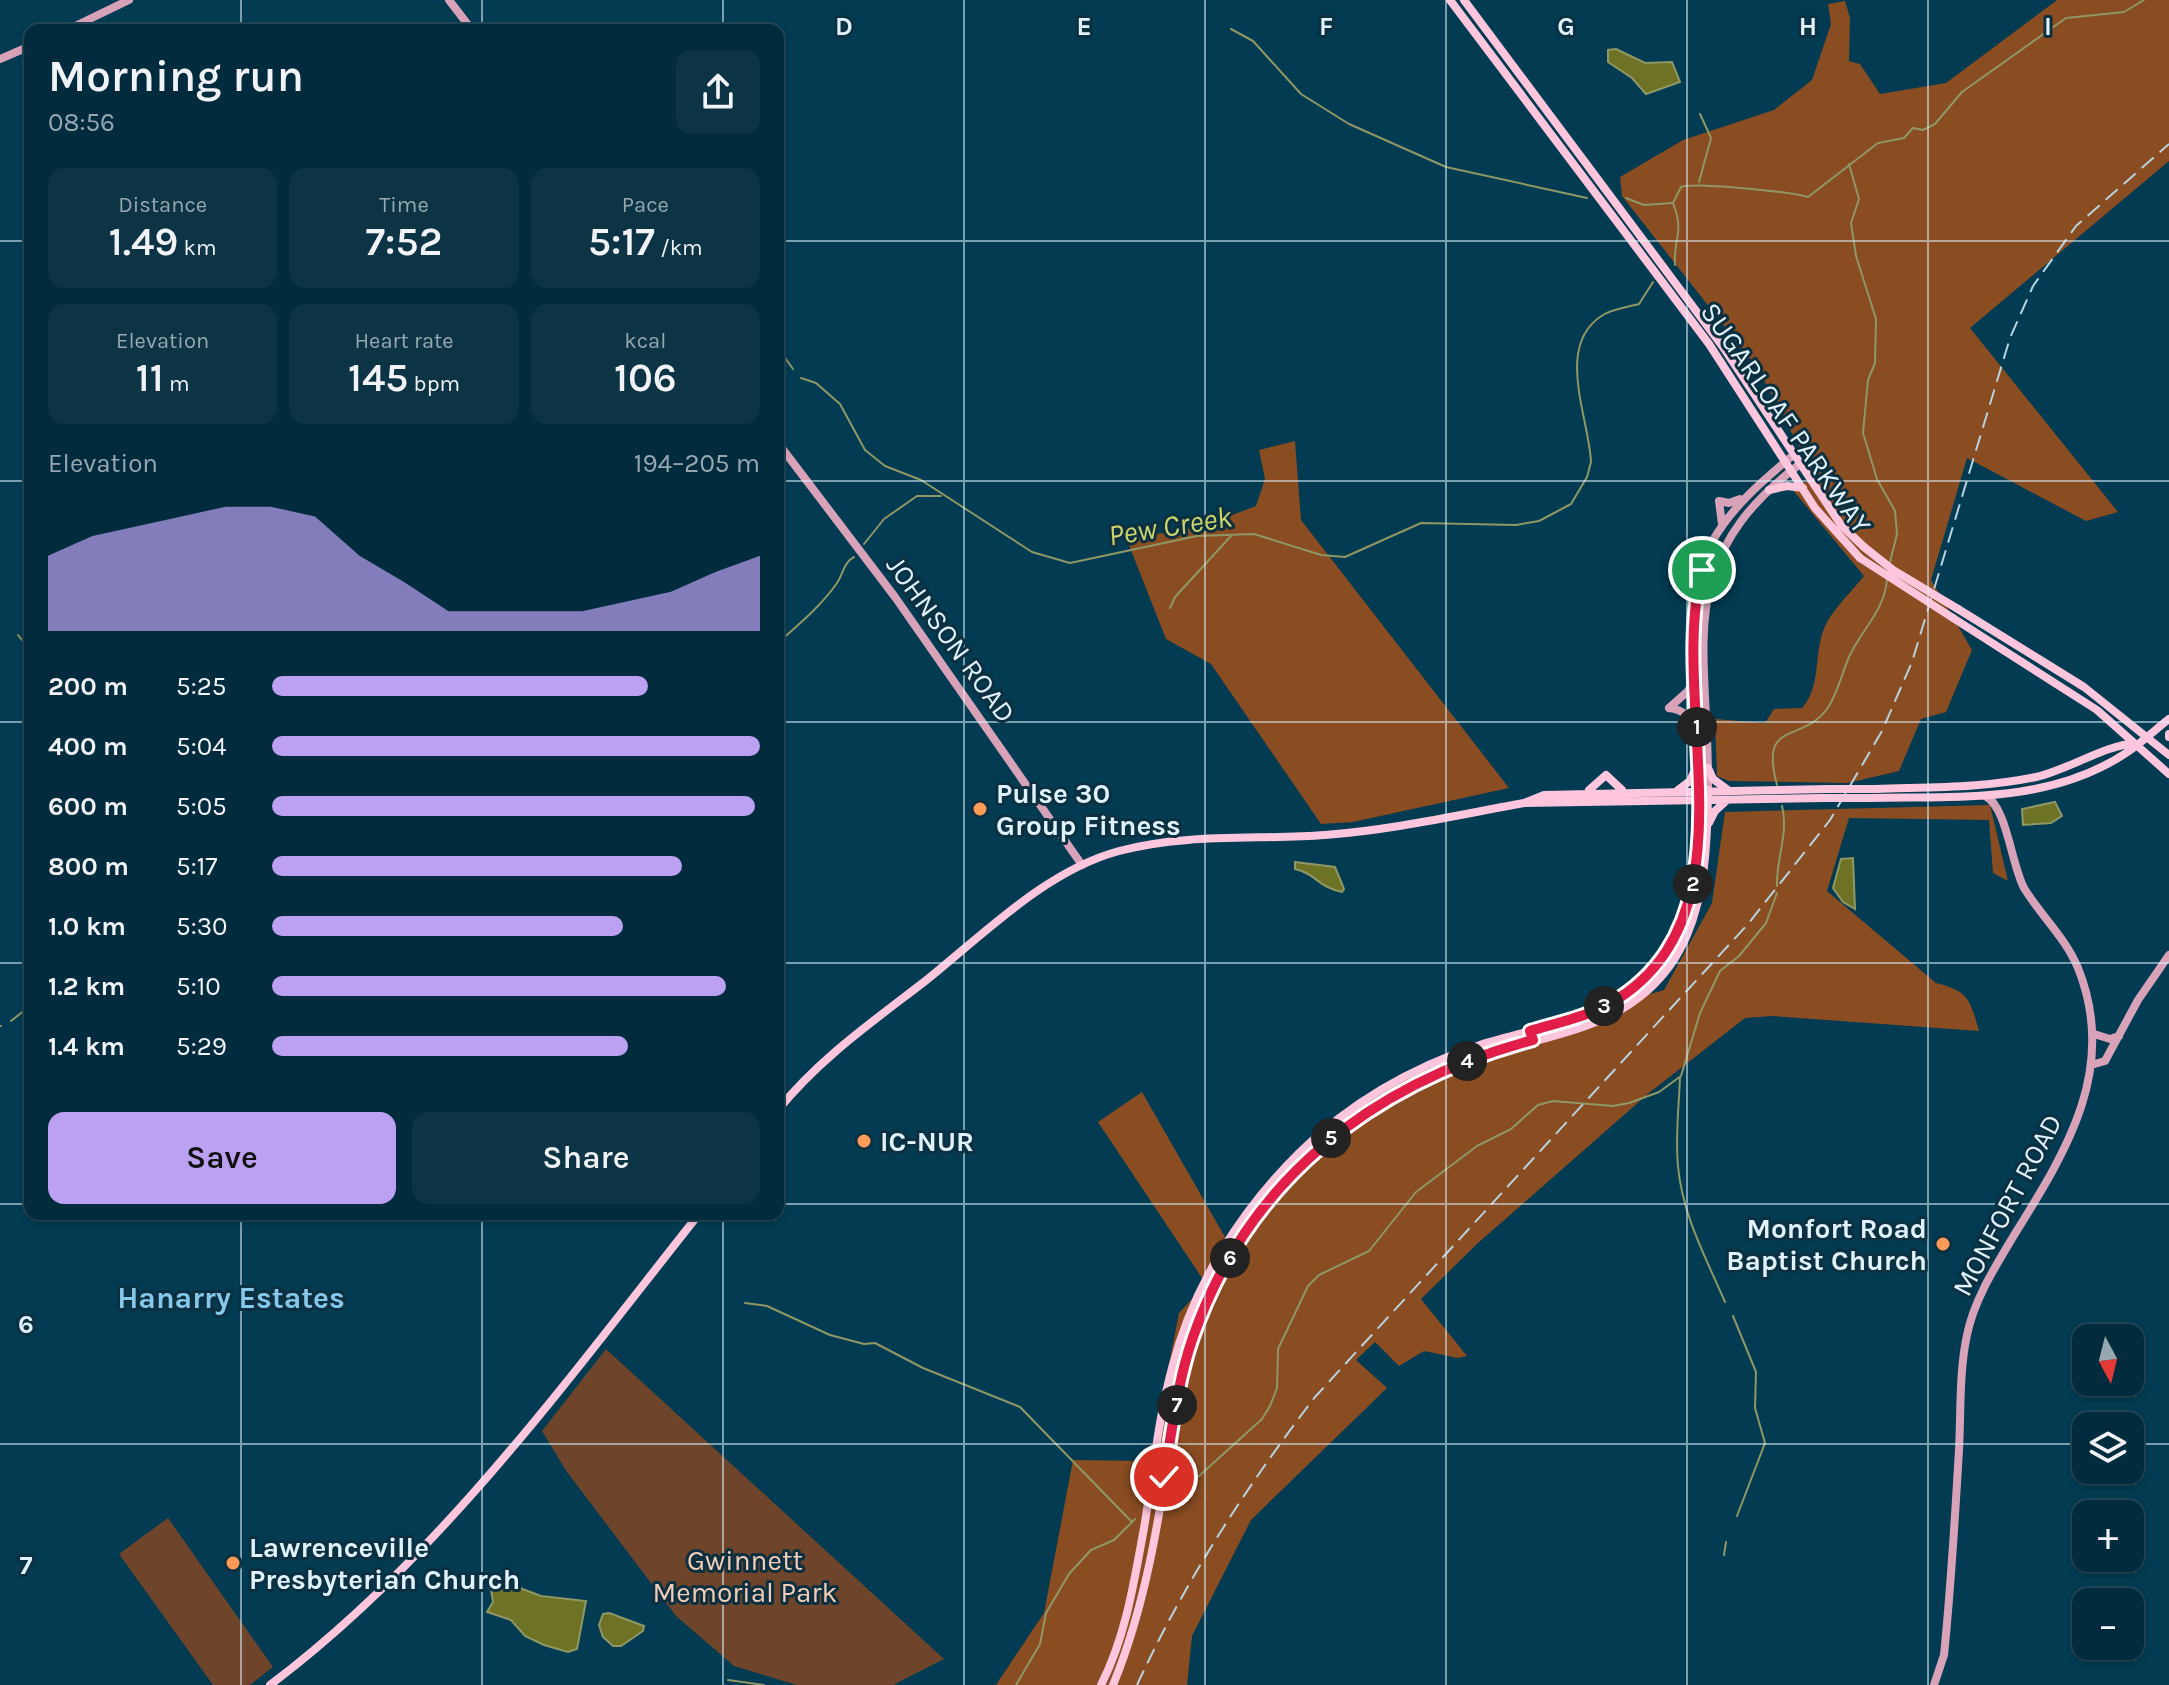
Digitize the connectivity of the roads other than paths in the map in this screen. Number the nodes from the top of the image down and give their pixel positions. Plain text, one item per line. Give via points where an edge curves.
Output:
1 (129, 0) edge
2 (449, 0) edge
3 (1450, 0) edge
4 (1464, 0) edge
5 (79, 24) edge
6 (467, 24) edge
7 (24, 49) edge
8 (0, 59) edge
9 (784, 451) edge
10 (1794, 454) junction
11 (1786, 461) junction
12 (1800, 464) junction
13 (1792, 470) junction
14 (1803, 488) junction
15 (1769, 490) junction
16 (1745, 498) junction
17 (1722, 527) junction
18 (1695, 676) junction
19 (2169, 719) edge
20 (2110, 720) junction
21 (1697, 732) junction
22 (2147, 736) junction
23 (2135, 744) junction
24 (2102, 754) junction
25 (2169, 755) edge
26 (1698, 763) junction
27 (1708, 768) junction
28 (2169, 774) edge
29 (1677, 790) junction
30 (1581, 792) junction
31 (1627, 792) junction
32 (1728, 795) junction
33 (2009, 795) junction
34 (1703, 796) junction
35 (1985, 796) junction
36 (1669, 801) junction
37 (1524, 803) junction
38 (2002, 814) junction
39 (1697, 820) junction
40 (1708, 826) junction
41 (1082, 865) junction
42 (1666, 952) junction
43 (2169, 955) edge
44 (1676, 958) junction
45 (1530, 1031) junction
46 (2094, 1034) junction
47 (2120, 1036) junction
48 (1533, 1040) junction
49 (2091, 1065) junction
50 (1381, 1089) junction
51 (1387, 1098) junction
52 (784, 1103) edge
53 (694, 1220) edge
54 (270, 1685) edge
55 (1101, 1685) edge
56 (1113, 1685) edge
57 (1934, 1685) edge

1 - 5 street
2 - 6 street
3 - 11 main road, SUGARLOAF PARKWAY via 1709,344
4 - 10 main road, SUGARLOAF PARKWAY via 1723,347
7 - 8 street
9 - 41 street, JOHNSON ROAD via 905,612
10 - 11 street
10 - 12 main road, SUGARLOAF PARKWAY
11 - 13 main road, SUGARLOAF PARKWAY
11 - 16 street
12 - 13 street
12 - 22 main road, SUGARLOAF PARKWAY, bridge via 1841,525 1893,570 2073,680
13 - 14 main road, SUGARLOAF PARKWAY
13 - 15 street
14 - 15 main road
14 - 20 main road, SUGARLOAF PARKWAY, bridge via 1834,533 1860,558
15 - 27 street via 1729,535 1709,584 1704,617
16 - 17 street
16 - 17 street via 1719,501
17 - 18 street via 1695,598
18 - 21 street
18 - 21 street via 1688,691 1669,708 1686,714
19 - 22 main road
20 - 23 main road, SUGARLOAF PARKWAY
20 - 24 main road via 2114,742
21 - 26 street
22 - 23 main road
22 - 25 main road, SUGARLOAF PARKWAY
23 - 24 main road via 2123,743
23 - 28 main road, SUGARLOAF PARKWAY
23 - 33 main road via 2075,778
24 - 32 main road, bridge via 2019,780
26 - 29 main road via 1690,781
26 - 34 street
27 - 32 main road
27 - 34 street
29 - 31 main road
29 - 34 main road
30 - 31 main road
30 - 31 main road via 1592,790 1606,775
30 - 37 main road via 1544,795
32 - 34 main road
32 - 35 main road, bridge
32 - 40 main road
33 - 35 main road
33 - 38 street
34 - 36 main road
34 - 39 main road
34 - 40 main road
35 - 38 street, MONFORT ROAD
36 - 37 main road
36 - 39 main road via 1688,808
37 - 41 main road via 1330,835 1149,845
38 - 46 street, MONFORT ROAD via 2017,872 2077,965
39 - 42 main road via 1691,894
40 - 44 main road via 1703,893
41 - 52 main road via 860,1031 813,1070
42 - 44 main road
42 - 45 main road via 1609,1004
43 - 47 street
44 - 48 main road via 1650,988 1619,1011
45 - 48 main road
45 - 50 main road via 1448,1057
46 - 47 street
46 - 49 street, MONFORT ROAD
47 - 49 street via 2105,1061
48 - 51 main road via 1439,1071
49 - 57 street, MONFORT ROAD via 2067,1148 1990,1278 1967,1335 1946,1643
50 - 51 main road
50 - 55 main road via 1298,1154 1243,1216 1211,1268 1172,1368 1131,1599
51 - 56 main road via 1339,1131 1289,1178 1251,1225 1208,1300 1183,1370 1132,1639
53 - 54 main road via 565,1387 448,1518 367,1606

